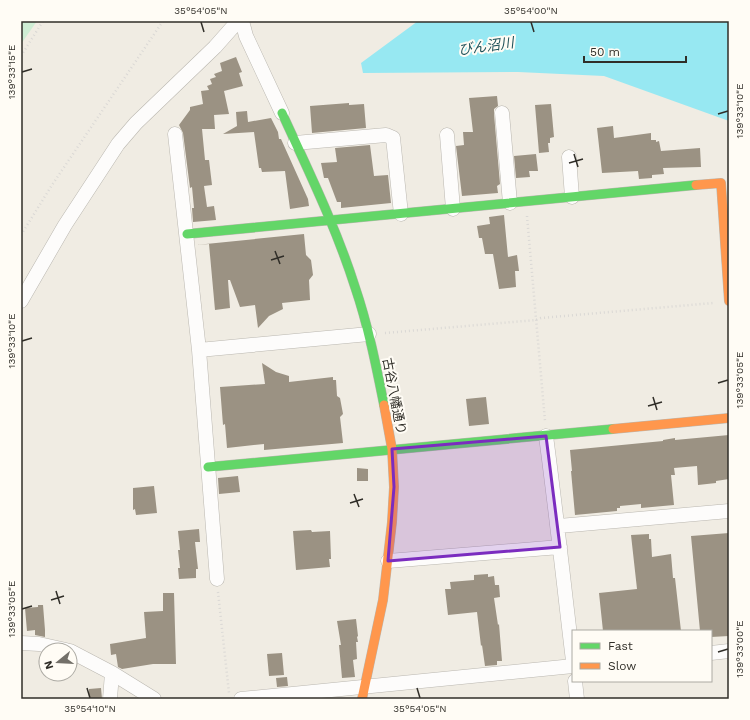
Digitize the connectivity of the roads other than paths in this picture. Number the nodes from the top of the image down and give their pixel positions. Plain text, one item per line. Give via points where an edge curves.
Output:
1 (238, 21) edge
2 (242, 21) edge
3 (282, 113) joint
4 (502, 113) dead end
5 (175, 134) dead end
6 (448, 135) dead end
7 (295, 143) junction
8 (569, 157) dead end
9 (572, 197) junction
10 (510, 203) junction
11 (453, 209) junction
12 (401, 214) junction
13 (331, 221) junction
14 (187, 234) junction
15 (21, 301) edge
16 (729, 301) edge
17 (369, 334) junction
18 (199, 350) junction
19 (729, 418) edge
20 (546, 436) junction
21 (392, 449) junction
22 (208, 467) junction
23 (729, 511) edge
24 (558, 526) junction
25 (560, 547) junction
26 (388, 560) junction
27 (217, 580) road end
28 (21, 643) edge
29 (38, 644) edge
30 (729, 651) edge
31 (572, 652) edge
32 (712, 653) edge
33 (78, 655) edge
34 (572, 666) edge
35 (112, 673) junction
36 (575, 682) edge
37 (364, 693) edge
38 (110, 699) edge
39 (154, 699) edge
40 (241, 699) edge
41 (577, 699) edge

1 - 15 street via 215,47 136,122 118,144 64,225
2 - 3 street via 246,36
3 - 7 street, 古谷八幡通り
4 - 10 street
5 - 14 street
6 - 11 street
7 - 12 street via 386,135 393,138
7 - 13 street, 古谷八幡通り
8 - 9 street
9 - 10 street
9 - 16 street via 721,183
10 - 11 street
11 - 12 street
12 - 13 street
13 - 14 street
13 - 17 street, 古谷八幡通り via 355,286
14 - 18 street
17 - 18 street
17 - 21 street, 古谷八幡通り
18 - 22 street
19 - 20 street
20 - 21 street
20 - 24 street
21 - 22 street
21 - 26 street, 古谷八幡通り via 394,487
22 - 27 street
23 - 24 street
24 - 25 street
25 - 26 street
25 - 31 street
26 - 37 street, 古谷八幡通り via 383,600
28 - 29 street
30 - 32 street
33 - 35 street
34 - 37 street
35 - 38 street
35 - 39 street
36 - 41 street
37 - 40 street

